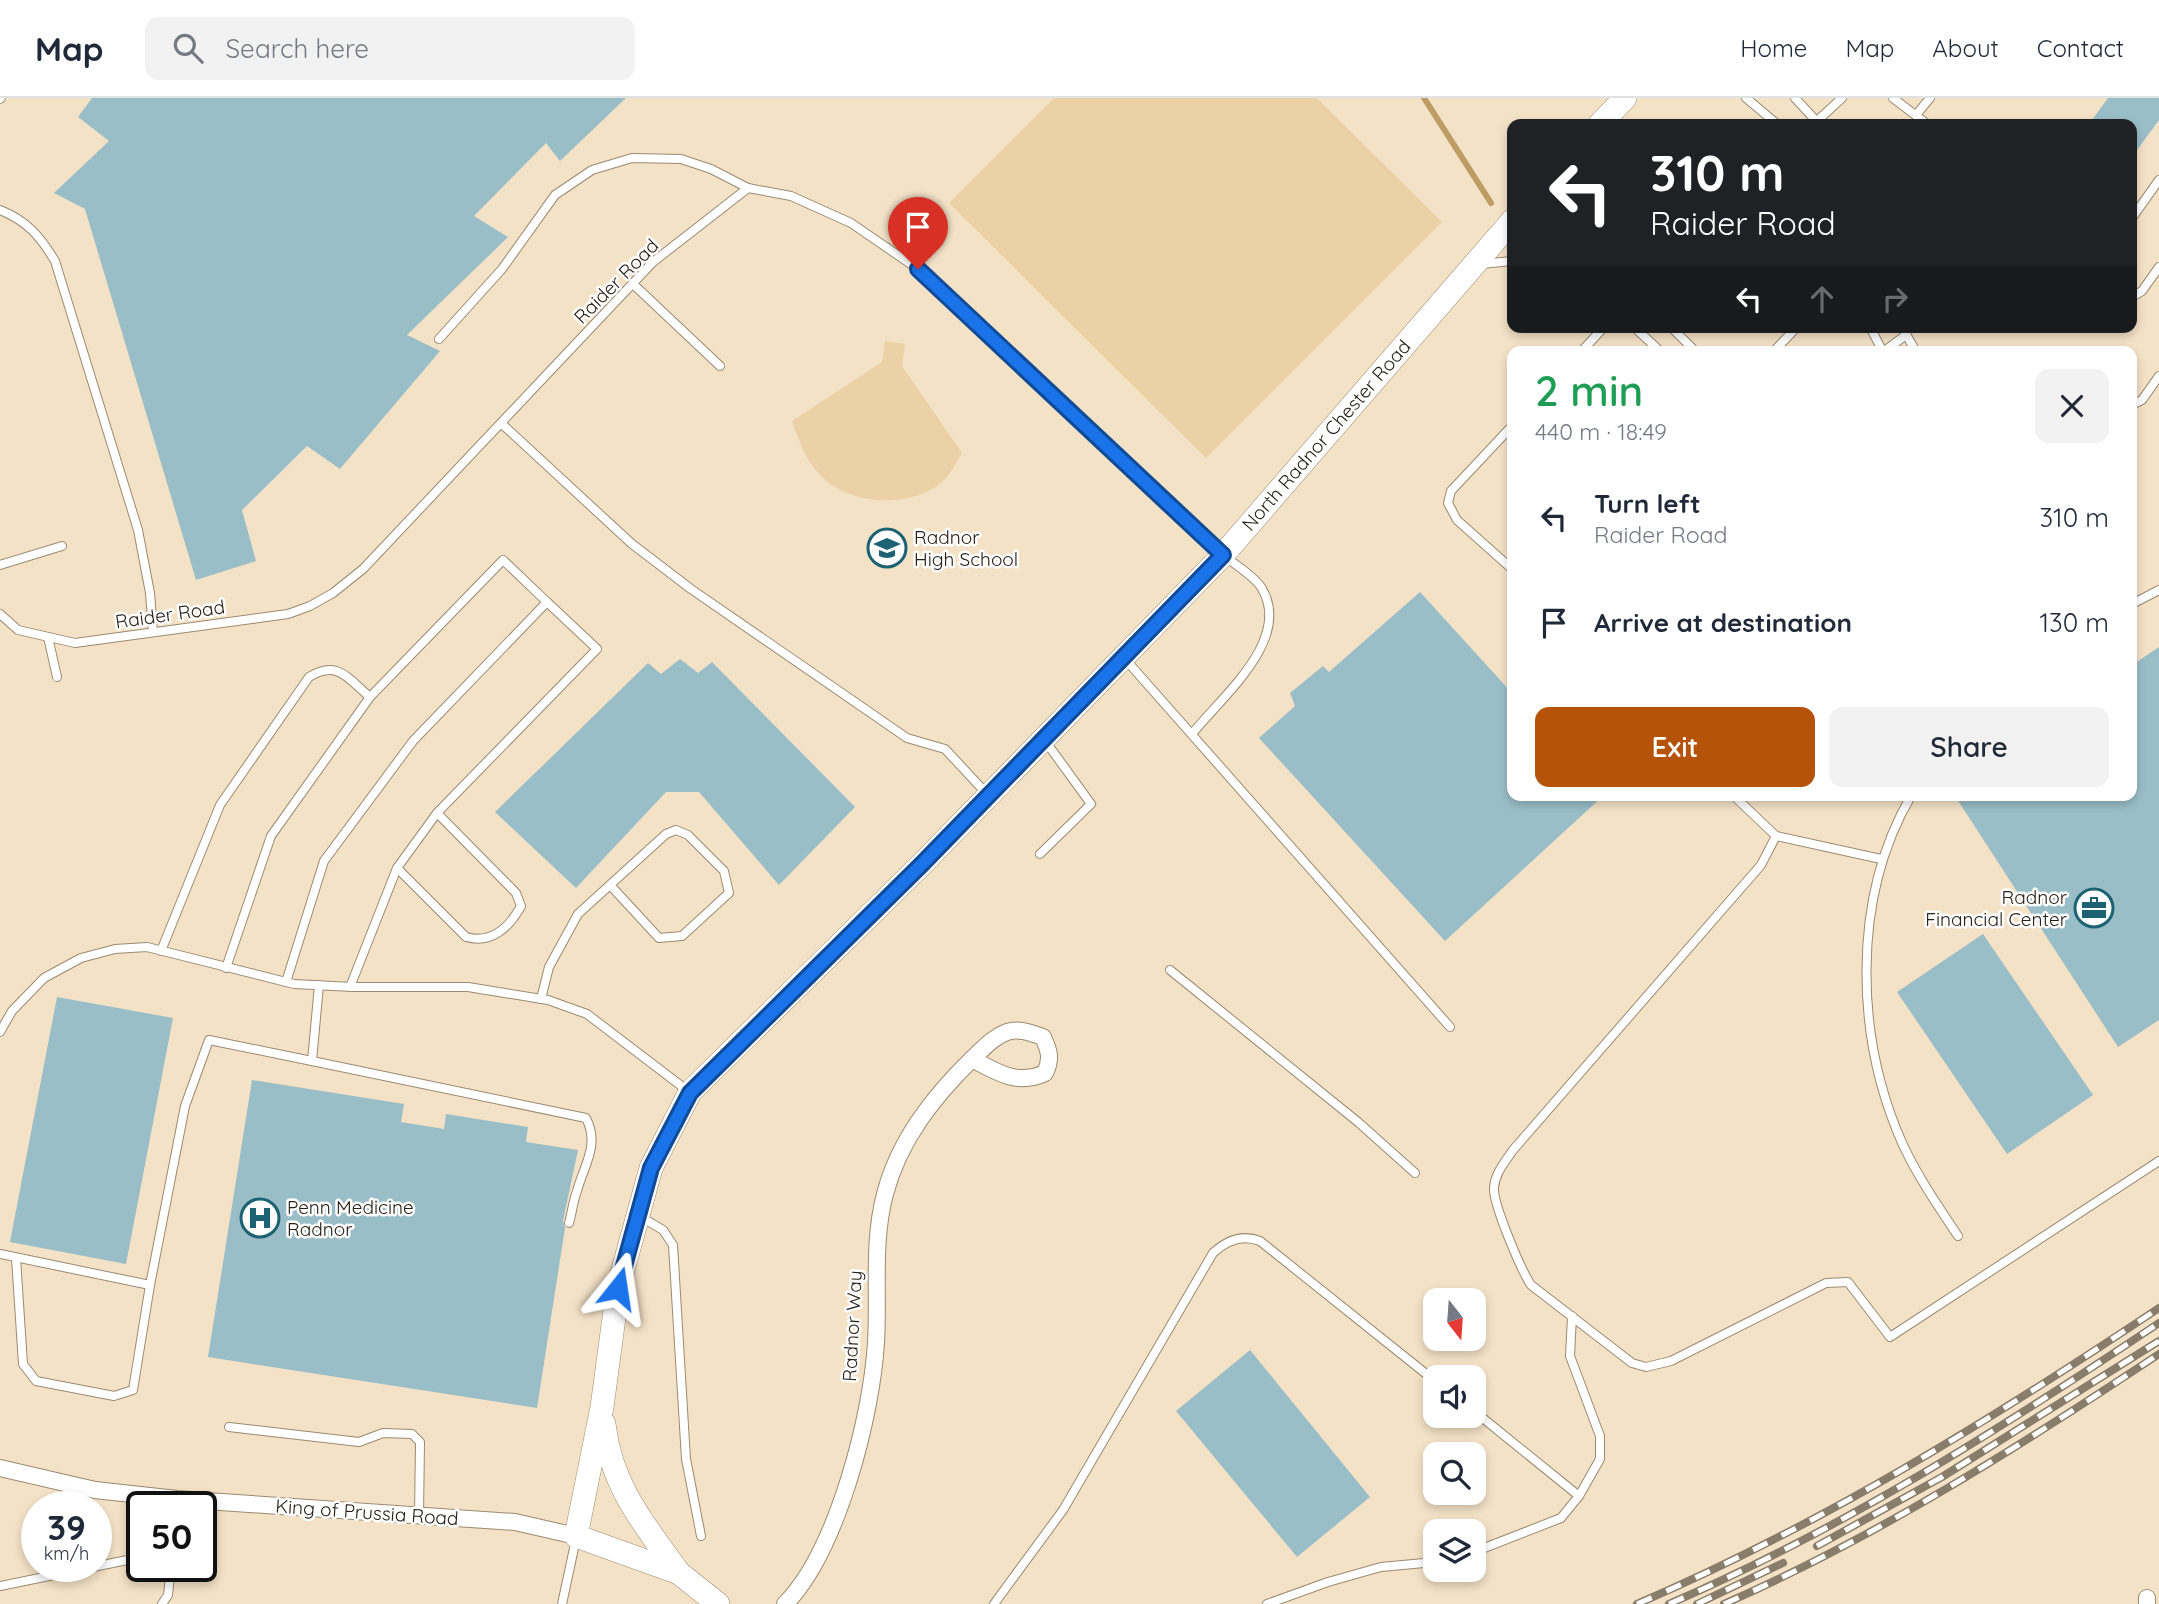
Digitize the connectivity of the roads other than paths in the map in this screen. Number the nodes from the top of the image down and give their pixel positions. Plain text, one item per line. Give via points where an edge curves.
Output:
1 (1625, 98) edge
2 (1746, 98) edge
3 (1795, 98) edge
4 (1842, 98) edge
5 (1893, 98) edge
6 (1930, 98) edge
7 (1916, 115) junction
8 (1605, 119) edge
9 (1771, 119) edge
10 (1812, 119) edge
11 (1819, 119) edge
12 (1921, 119) edge
13 (2159, 180) edge
14 (748, 188) junction
15 (0, 209) edge
16 (2137, 211) edge
17 (1507, 226) edge
18 (1507, 261) edge
19 (1471, 265) junction
20 (2159, 267) edge
21 (633, 284) junction
22 (2137, 294) edge
23 (1598, 333) edge
24 (1640, 333) edge
25 (1677, 333) edge
26 (1791, 333) edge
27 (1902, 333) edge
28 (439, 338) dead end
29 (1587, 346) edge
30 (1655, 346) edge
31 (1690, 346) edge
32 (1779, 346) edge
33 (1889, 346) edge
34 (720, 366) dead end
35 (2159, 376) edge
36 (2137, 402) edge
37 (502, 424) junction
38 (1507, 431) edge
39 (62, 546) dead end
40 (1223, 555) junction
41 (0, 565) edge
42 (1507, 565) edge
43 (2159, 590) edge
44 (2137, 601) edge
45 (547, 602) junction
46 (0, 614) edge
47 (153, 632) junction
48 (48, 637) junction
49 (1124, 657) junction
50 (57, 677) dead end
51 (370, 697) junction
52 (1192, 734) junction
53 (1045, 740) junction
54 (989, 796) junction
55 (1739, 801) edge
56 (1908, 801) edge
57 (437, 813) junction
58 (1776, 836) junction
59 (1040, 854) dead end
60 (1881, 859) junction
61 (397, 867) junction
62 (610, 886) junction
63 (161, 951) junction
64 (226, 968) junction
65 (1170, 970) dead end
66 (286, 982) junction
67 (319, 985) junction
68 (349, 987) junction
69 (541, 999) junction
70 (1450, 1027) dead end
71 (0, 1032) edge
72 (972, 1059) junction
73 (312, 1061) junction
74 (690, 1093) junction
75 (2159, 1161) edge
76 (1415, 1173) dead end
77 (638, 1216) junction
78 (569, 1223) dead end
79 (1958, 1236) dead end
80 (0, 1254) edge
81 (16, 1258) junction
82 (150, 1285) junction
83 (1572, 1316) junction
84 (1423, 1371) edge
85 (602, 1407) junction
86 (1486, 1421) edge
87 (229, 1427) dead end
88 (0, 1468) edge
89 (126, 1495) edge
90 (1579, 1496) junction
91 (217, 1505) edge
92 (419, 1516) junction
93 (576, 1536) junction
94 (701, 1536) dead end
95 (1486, 1547) edge
96 (126, 1560) edge
97 (1423, 1563) edge
98 (679, 1573) junction
99 (169, 1582) edge
100 (0, 1586) edge
101 (162, 1604) edge
102 (562, 1604) edge
103 (718, 1604) edge
104 (785, 1604) edge
105 (994, 1604) edge
106 (1267, 1604) edge

1 - 8 main road
2 - 9 lane
3 - 10 lane
4 - 11 lane
5 - 7 lane
6 - 7 lane
7 - 12 lane
13 - 16 lane
14 - 21 lane, Raider Road via 653,262
14 - 28 lane via 681,159 632,158 592,170 555,195 502,270
14 - 40 lane via 791,197 851,223 918,269
15 - 47 lane via 21,219 41,237 55,261 138,530
17 - 19 main road, North Radnor Chester Road
18 - 19 lane
19 - 40 main road, North Radnor Chester Road
20 - 22 lane
21 - 34 lane
21 - 37 lane, Raider Road
23 - 29 lane
24 - 30 lane
25 - 31 lane
26 - 32 lane
27 - 33 lane
35 - 36 lane
37 - 47 lane, Raider Road via 363,569 334,593 288,614
37 - 54 lane via 589,507 691,589 906,738 945,749
38 - 42 lane via 1451,491 1448,503 1457,520
39 - 41 lane
40 - 49 main road, North Radnor Chester Road
40 - 52 lane via 1261,586 1269,613 1265,645
43 - 44 lane
45 - 51 lane via 503,560
45 - 57 lane via 597,649
45 - 66 lane via 413,741 324,861
46 - 48 lane, Raider Road via 18,630
47 - 48 lane, Raider Road via 75,643
48 - 50 lane
49 - 52 lane
49 - 53 main road, North Radnor Chester Road
51 - 63 lane via 337,669 322,669 309,677 220,805
51 - 64 lane via 271,836
52 - 70 lane
53 - 54 main road, North Radnor Chester Road
53 - 59 lane via 1091,804
54 - 74 main road, North Radnor Chester Road
55 - 58 lane
56 - 60 lane
57 - 61 lane
57 - 61 lane via 516,894 521,906 515,917 490,939 466,937
58 - 60 lane
58 - 83 lane via 1761,864 1497,1172 1493,1191 1522,1271 1531,1285
60 - 79 lane via 1867,972 1878,1066 1902,1142
61 - 68 lane
62 - 62 lane via 676,830 688,835 724,871 729,893 682,936 659,938
62 - 69 lane via 578,914 561,942
63 - 64 lane
63 - 71 lane via 115,948 81,958 44,978 12,1011
64 - 66 lane
65 - 76 lane
66 - 67 lane
67 - 68 lane
67 - 73 lane
68 - 69 lane via 468,987
69 - 74 lane via 587,1014
72 - 72 street, Radnor Way via 1008,1031 1026,1031 1043,1037 1050,1063 1045,1073 1022,1080
72 - 104 street, Radnor Way via 922,1116 885,1191 876,1234 876,1339 866,1412 823,1547
73 - 78 lane via 586,1118 593,1132 590,1159
73 - 82 lane via 209,1040 185,1106
74 - 77 main road, North Radnor Chester Road via 651,1168
75 - 83 lane via 1890,1337 1849,1282 1826,1283 1658,1367 1632,1363
77 - 85 main road, North Radnor Chester Road via 618,1288
77 - 94 lane via 663,1230 673,1245 686,1459
80 - 81 lane
81 - 82 lane
81 - 82 lane via 23,1364 36,1381 114,1396 133,1390
83 - 90 lane via 1570,1356 1600,1436 1600,1459
84 - 105 lane via 1260,1241 1240,1238 1223,1244 1213,1253 1063,1510
85 - 93 main road, North Radnor Chester Road
85 - 98 main road via 614,1474
86 - 90 lane
87 - 92 lane via 359,1442 383,1433 412,1434 420,1442
88 - 89 street, King of Prussia Road
90 - 95 lane via 1561,1518
91 - 92 street, King of Prussia Road
92 - 93 street, King of Prussia Road via 514,1522
93 - 98 main road, King of Prussia Road
93 - 102 lane
96 - 100 lane
97 - 106 lane via 1381,1567
98 - 103 main road, King of Prussia Road
99 - 101 lane

